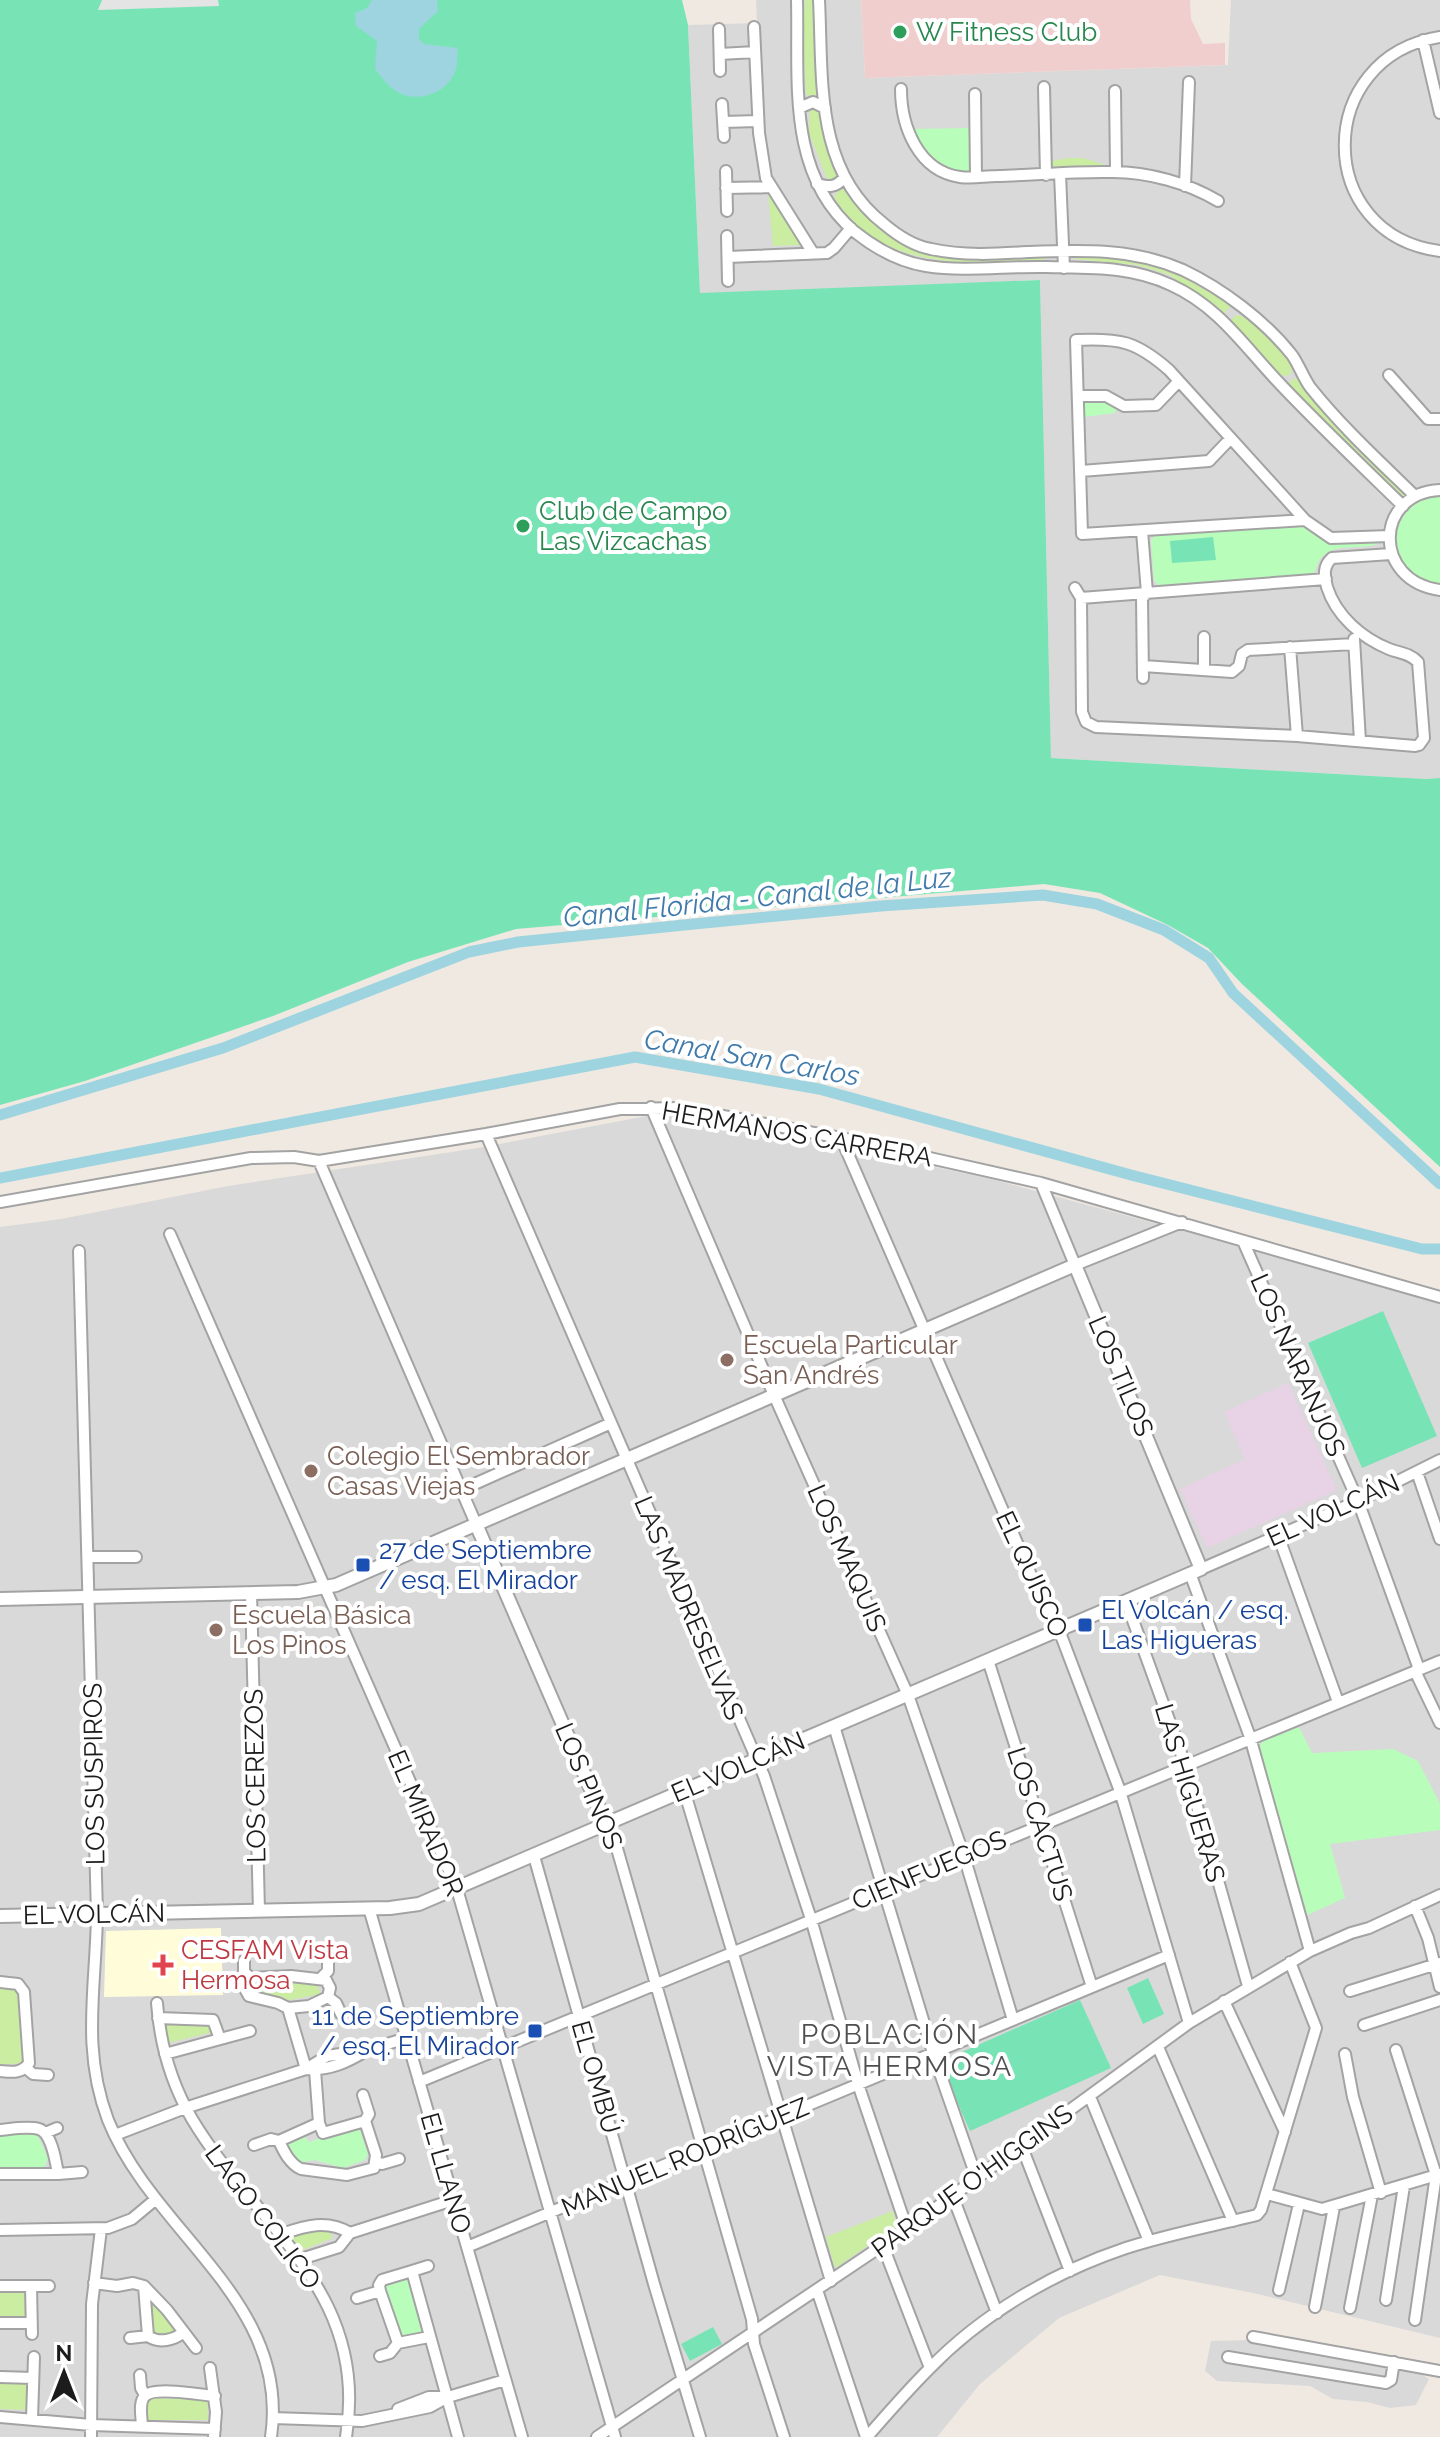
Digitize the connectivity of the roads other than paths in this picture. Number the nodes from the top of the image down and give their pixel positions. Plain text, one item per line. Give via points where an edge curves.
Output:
1 (797, 0) edge
2 (819, 0) edge
3 (754, 27) dead end
4 (719, 29) dead end
5 (1440, 37) edge
6 (1423, 40) junction
7 (755, 52) junction
8 (720, 54) junction
9 (720, 71) dead end
10 (1189, 82) dead end
11 (1044, 87) dead end
12 (901, 89) dead end
13 (1115, 91) dead end
14 (975, 94) dead end
15 (722, 104) dead end
16 (799, 108) junction
17 (825, 108) junction
18 (1440, 113) edge
19 (758, 121) junction
20 (723, 122) junction
21 (724, 137) dead end
22 (726, 171) dead end
23 (1116, 171) junction
24 (1060, 174) junction
25 (1046, 175) junction
26 (976, 177) junction
27 (844, 178) junction
28 (817, 184) junction
29 (1185, 186) junction
30 (771, 187) junction
31 (726, 188) junction
32 (1218, 201) dead end
33 (727, 211) dead end
34 (851, 228) junction
35 (727, 236) dead end
36 (1064, 251) junction
37 (1440, 251) edge
38 (813, 253) junction
39 (728, 257) junction
40 (1064, 268) junction
41 (728, 281) dead end
42 (1240, 308) junction
43 (1224, 320) junction
44 (1300, 369) junction
45 (1389, 375) dead end
46 (1274, 377) junction
47 (1179, 381) junction
48 (1078, 396) junction
49 (1440, 419) edge
50 (1230, 439) junction
51 (1081, 471) junction
52 (1440, 490) edge
53 (1415, 496) junction
54 (1403, 506) junction
55 (1305, 520) junction
56 (1142, 531) junction
57 (1390, 536) junction
58 (1391, 554) junction
59 (1326, 579) junction
60 (1440, 590) edge
61 (1147, 593) junction
62 (1353, 629) junction
63 (1204, 637) dead end
64 (1354, 644) junction
65 (1290, 647) junction
66 (1204, 669) junction
67 (1232, 672) junction
68 (1232, 686) dead end
69 (1297, 736) junction
70 (1360, 741) junction
71 (651, 1107) junction
72 (486, 1134) junction
73 (841, 1138) junction
74 (319, 1161) junction
75 (1041, 1183) junction
76 (0, 1202) edge
77 (1182, 1222) junction
78 (170, 1234) dead end
79 (1243, 1241) junction
80 (79, 1251) dead end
81 (1075, 1265) junction
82 (1440, 1297) edge
83 (924, 1330) junction
84 (774, 1395) junction
85 (609, 1424) junction
86 (625, 1460) junction
87 (1440, 1460) edge
88 (1417, 1472) junction
89 (461, 1490) junction
90 (1358, 1501) junction
91 (476, 1524) junction
92 (1278, 1535) junction
93 (1440, 1539) edge
94 (88, 1557) junction
95 (136, 1557) dead end
96 (1195, 1571) junction
97 (325, 1588) junction
98 (251, 1593) junction
99 (89, 1597) junction
100 (0, 1599) edge
101 (1126, 1601) junction
102 (1059, 1630) junction
103 (988, 1660) junction
104 (1440, 1661) edge
105 (1417, 1670) junction
106 (908, 1695) junction
107 (1338, 1702) junction
108 (1439, 1720) edge
109 (834, 1726) junction
110 (1250, 1737) junction
111 (756, 1759) junction
112 (1185, 1764) junction
113 (684, 1790) junction
114 (1120, 1791) junction
115 (606, 1824) junction
116 (1040, 1824) junction
117 (534, 1856) junction
118 (964, 1856) junction
119 (457, 1889) junction
120 (883, 1889) junction
121 (1440, 1895) edge
122 (1415, 1906) junction
123 (369, 1908) junction
124 (259, 1911) junction
125 (97, 1914) junction
126 (0, 1916) edge
127 (811, 1919) junction
128 (1310, 1951) junction
129 (733, 1952) junction
130 (1169, 1955) junction
131 (244, 1961) dead end
132 (328, 1961) dead end
133 (1290, 1962) junction
134 (1437, 1964) edge
135 (251, 1978) junction
136 (321, 1978) junction
137 (0, 1982) edge
138 (656, 1983) junction
139 (1248, 1986) junction
140 (1092, 1987) junction
141 (1440, 1987) edge
142 (1350, 1991) dead end
143 (328, 1997) junction
144 (1440, 2000) edge
145 (1224, 2001) junction
146 (157, 2003) dead end
147 (288, 2008) junction
148 (341, 2014) dead end
149 (578, 2016) junction
150 (158, 2018) junction
151 (1013, 2020) junction
152 (1189, 2023) junction
153 (1364, 2025) dead end
154 (250, 2031) dead end
155 (407, 2038) junction
156 (220, 2039) junction
157 (502, 2047) junction
158 (1158, 2047) junction
159 (1396, 2050) dead end
160 (933, 2053) junction
161 (165, 2054) junction
162 (1345, 2054) dead end
163 (26, 2068) junction
164 (310, 2070) junction
165 (0, 2071) edge
166 (48, 2075) dead end
167 (419, 2082) junction
168 (858, 2084) junction
169 (363, 2095) dead end
170 (1090, 2097) junction
171 (185, 2108) junction
172 (780, 2117) junction
173 (365, 2121) junction
174 (319, 2123) junction
175 (57, 2128) dead end
176 (0, 2130) edge
177 (1285, 2132) junction
178 (45, 2133) junction
179 (115, 2135) junction
180 (279, 2141) junction
181 (254, 2145) dead end
182 (1022, 2147) junction
183 (702, 2149) junction
184 (399, 2159) dead end
185 (376, 2162) junction
186 (82, 2172) dead end
187 (0, 2174) edge
188 (58, 2174) junction
189 (1438, 2174) edge
190 (977, 2179) junction
191 (626, 2182) junction
192 (1404, 2186) junction
193 (1267, 2194) junction
194 (1376, 2194) junction
195 (953, 2197) junction
196 (156, 2199) junction
197 (453, 2200) junction
198 (1299, 2204) junction
199 (1334, 2207) junction
200 (551, 2212) junction
201 (1233, 2221) junction
202 (101, 2229) junction
203 (907, 2229) junction
204 (0, 2230) edge
205 (350, 2233) junction
206 (282, 2234) junction
207 (1149, 2241) junction
208 (883, 2246) junction
209 (467, 2247) junction
210 (301, 2259) junction
211 (428, 2266) dead end
212 (412, 2271) junction
213 (1070, 2271) junction
214 (831, 2281) junction
215 (94, 2283) junction
216 (0, 2286) edge
217 (31, 2286) junction
218 (49, 2286) dead end
219 (144, 2286) junction
220 (817, 2290) junction
221 (1279, 2290) dead end
222 (380, 2291) junction
223 (357, 2298) dead end
224 (1386, 2300) dead end
225 (1315, 2307) dead end
226 (1350, 2308) dead end
227 (997, 2313) junction
228 (1415, 2320) dead end
229 (0, 2323) edge
230 (184, 2332) junction
231 (753, 2333) junction
232 (148, 2336) junction
233 (429, 2337) junction
234 (1253, 2337) dead end
235 (130, 2338) dead end
236 (398, 2343) junction
237 (1298, 2346) junction
238 (196, 2348) dead end
239 (380, 2356) dead end
240 (34, 2357) dead end
241 (1228, 2357) dead end
242 (1394, 2362) junction
243 (1294, 2367) junction
244 (210, 2368) dead end
245 (930, 2368) junction
246 (1440, 2371) edge
247 (140, 2375) dead end
248 (0, 2377) edge
249 (33, 2378) junction
250 (505, 2380) junction
251 (683, 2381) junction
252 (145, 2395) junction
253 (215, 2396) junction
254 (448, 2397) junction
255 (0, 2417) edge
256 (273, 2418) junction
257 (32, 2419) junction
258 (349, 2423) junction
259 (91, 2425) junction
260 (142, 2427) junction
261 (614, 2432) edge
262 (214, 2433) edge
263 (91, 2437) edge
264 (271, 2437) edge
265 (346, 2437) edge
266 (458, 2437) edge
267 (522, 2437) edge
268 (597, 2437) edge
269 (700, 2437) edge
270 (784, 2437) edge
271 (866, 2437) edge

1 - 16 street
2 - 17 street
3 - 7 street
4 - 8 street
5 - 6 street
6 - 18 street
6 - 37 street via 1388,57 1361,84 1346,119 1344,157 1356,193 1379,223 1411,244
7 - 8 street
7 - 19 street
8 - 9 street
10 - 29 street
11 - 25 street
12 - 26 street via 903,120 918,150 950,174
13 - 23 street
14 - 26 street
15 - 20 street
16 - 17 street via 813,102
16 - 28 street via 805,155
17 - 27 street via 830,142
19 - 20 street
19 - 30 street via 761,157
20 - 21 street
22 - 31 street
23 - 24 street
23 - 29 street
24 - 25 street
24 - 36 street
25 - 26 street
27 - 28 street via 830,187
27 - 36 street via 880,221 928,249 989,254
28 - 34 street
29 - 32 street
30 - 31 street
30 - 38 street
31 - 33 street
34 - 38 street via 827,253
34 - 40 street via 883,250 922,265
35 - 39 street
36 - 40 street
36 - 42 street via 1113,251 1157,261 1198,278
38 - 39 street
39 - 41 street
40 - 43 street via 1118,268 1152,277 1184,291
42 - 43 street via 1227,309
42 - 44 street via 1274,334
43 - 46 street
44 - 46 street via 1288,383
44 - 53 street via 1350,432
45 - 49 street via 1428,419
46 - 54 street
47 - 48 street via 1156,405 1124,406 1106,396
47 - 48 street via 1134,344 1076,340
47 - 50 street
48 - 51 street
50 - 51 street via 1209,461
50 - 55 street
51 - 56 street via 1082,534
52 - 53 street
53 - 54 street
54 - 57 street
55 - 56 street
55 - 57 street via 1331,538
56 - 61 street
57 - 58 street
58 - 59 street via 1332,558
58 - 60 street via 1409,579
59 - 61 street
59 - 62 street
61 - 66 street via 1142,598 1143,672
61 - 69 street via 1078,593 1086,722 1096,727
62 - 64 street
62 - 70 street via 1416,660 1424,738 1415,746
63 - 66 street
64 - 65 street
64 - 70 street
65 - 67 street via 1248,650
65 - 69 street
66 - 67 street
67 - 68 street
69 - 70 street
71 - 72 street, HERMANOS CARRERA
71 - 73 street, HERMANOS CARRERA
71 - 84 street, LOS MAQUIS
72 - 74 street, HERMANOS CARRERA
72 - 85 street, LAS MADRESELVAS
73 - 75 street, HERMANOS CARRERA
73 - 83 street, EL QUISCO
74 - 76 street, HERMANOS CARRERA via 251,1158
74 - 89 street, LOS PINOS
75 - 77 street, HERMANOS CARRERA
75 - 81 street, LOS TILOS
77 - 79 street, HERMANOS CARRERA
77 - 81 street
78 - 97 street, EL MIRADOR
79 - 82 street, HERMANOS CARRERA
79 - 90 street, LOS NARANJOS
80 - 94 street, LOS SUSPIROS
81 - 83 street
81 - 96 street, LOS TILOS
83 - 84 street
83 - 102 street, EL QUISCO
84 - 86 street
84 - 106 street, LOS MAQUIS
85 - 86 street, LAS MADRESELVAS
85 - 89 street
86 - 91 street
86 - 111 street, LAS MADRESELVAS
87 - 88 street, EL VOLCÁN
88 - 90 street, EL VOLCÁN
88 - 93 street
89 - 91 street, LOS PINOS
90 - 92 street, EL VOLCÁN
90 - 105 street, LOS NARANJOS
91 - 97 street
91 - 115 street, LOS PINOS
92 - 96 street, EL VOLCÁN
92 - 107 street
94 - 95 street
94 - 99 street, LOS SUSPIROS
96 - 101 street, EL VOLCÁN
96 - 110 street, LOS TILOS
97 - 98 street
97 - 119 street, EL MIRADOR
98 - 99 street
98 - 124 street, LOS CEREZOS
99 - 100 street
99 - 125 street, LOS SUSPIROS
101 - 102 street, EL VOLCÁN
101 - 112 street, LAS HIGUERAS
102 - 103 street, EL VOLCÁN
102 - 114 street, EL QUISCO
103 - 106 street, EL VOLCÁN
103 - 116 street, LOS CACTUS
104 - 105 street, CIENFUEGOS
105 - 107 street, CIENFUEGOS
105 - 108 street, LOS NARANJOS
106 - 109 street, EL VOLCÁN
106 - 118 street, LOS MAQUIS
107 - 110 street, CIENFUEGOS
109 - 111 street, EL VOLCÁN
109 - 120 street
110 - 112 street, CIENFUEGOS
110 - 128 street, LOS TILOS
111 - 113 street, EL VOLCÁN
111 - 127 street, LAS MADRESELVAS
112 - 114 street, CIENFUEGOS
112 - 139 street, LAS HIGUERAS
113 - 115 street, EL VOLCÁN
113 - 129 street
114 - 116 street, CIENFUEGOS
114 - 130 street, EL QUISCO
115 - 117 street, EL VOLCÁN
115 - 138 street, LOS PINOS
116 - 118 street, CIENFUEGOS
116 - 140 street, LOS CACTUS
117 - 119 street, EL VOLCÁN
117 - 149 street, EL OMBÚ
118 - 120 street, CIENFUEGOS
118 - 151 street, LOS MAQUIS
119 - 123 street, EL VOLCÁN via 411,1906
119 - 157 street, EL MIRADOR
120 - 127 street, CIENFUEGOS
120 - 160 street
121 - 122 street, PARQUE O'HIGGINS
122 - 128 street, PARQUE O'HIGGINS
122 - 134 street
123 - 124 street, EL VOLCÁN
123 - 155 street, EL LLANO
124 - 125 street, EL VOLCÁN
125 - 126 street, EL VOLCÁN
125 - 179 street, LOS SUSPIROS via 91,2045 99,2091
127 - 129 street, CIENFUEGOS
127 - 168 street, LAS MADRESELVAS
128 - 133 street, PARQUE O'HIGGINS
129 - 138 street, CIENFUEGOS
129 - 172 street
130 - 140 street, MANUEL RODRÍGUEZ
130 - 152 street, EL QUISCO
131 - 135 street via 244,1972
132 - 136 street
133 - 139 street, PARQUE O'HIGGINS
133 - 177 street via 1316,2026
134 - 141 street
134 - 142 street
135 - 136 street
135 - 147 street via 244,1987 249,1996
136 - 143 street via 330,1988
137 - 163 street via 18,1984 24,1992
138 - 149 street, CIENFUEGOS
138 - 183 street, LOS PINOS
139 - 145 street, PARQUE O'HIGGINS
140 - 151 street, MANUEL RODRÍGUEZ
143 - 147 street
143 - 148 street
144 - 153 street
145 - 152 street, PARQUE O'HIGGINS
145 - 177 street
146 - 150 street, LAGO COLICO
147 - 164 street
149 - 157 street, CIENFUEGOS
149 - 191 street, EL OMBÚ
150 - 156 street via 213,2020
150 - 161 street, LAGO COLICO
151 - 160 street, MANUEL RODRÍGUEZ
152 - 158 street, PARQUE O'HIGGINS
154 - 156 street
155 - 164 street via 327,2056
155 - 167 street, EL LLANO
156 - 161 street
157 - 167 street, CIENFUEGOS
157 - 200 street, EL MIRADOR
158 - 170 street, PARQUE O'HIGGINS
158 - 201 street
159 - 189 street
160 - 168 street, MANUEL RODRÍGUEZ
160 - 190 street
161 - 171 street, LAGO COLICO
162 - 194 street
163 - 165 street
163 - 166 street
164 - 171 street
164 - 174 street
167 - 197 street, EL LLANO
168 - 172 street, MANUEL RODRÍGUEZ
168 - 203 street, LAS MADRESELVAS
169 - 173 street via 369,2114
170 - 182 street, PARQUE O'HIGGINS
170 - 207 street
171 - 179 street
171 - 206 street, LAGO COLICO
172 - 183 street, MANUEL RODRÍGUEZ
172 - 214 street
173 - 174 street via 323,2133
173 - 185 street
174 - 180 street
175 - 178 street
176 - 178 street
177 - 193 street
178 - 188 street
179 - 196 street, LOS SUSPIROS
180 - 181 street
180 - 185 street via 301,2169 347,2175 374,2168
182 - 190 street, PARQUE O'HIGGINS
182 - 213 street
183 - 191 street, MANUEL RODRÍGUEZ
183 - 231 street, LOS PINOS
184 - 185 street
186 - 188 street
187 - 188 street
189 - 192 street
189 - 228 street
190 - 195 street, PARQUE O'HIGGINS
191 - 200 street, MANUEL RODRÍGUEZ
191 - 251 street, EL OMBÚ
192 - 194 street
192 - 224 street
193 - 198 street
193 - 201 street via 1257,2215
194 - 199 street
194 - 226 street
195 - 203 street, PARQUE O'HIGGINS
195 - 227 street
196 - 202 street via 132,2219
196 - 256 street, LOS SUSPIROS via 256,2331 269,2370
197 - 205 street
197 - 209 street, EL LLANO
198 - 199 street
198 - 221 street
199 - 225 street
200 - 209 street, MANUEL RODRÍGUEZ
200 - 261 street, EL MIRADOR
201 - 207 street
202 - 204 street
202 - 215 street
203 - 208 street, PARQUE O'HIGGINS
205 - 206 street via 329,2224
205 - 210 street via 339,2247
206 - 210 street, LAGO COLICO
207 - 213 street
208 - 214 street, PARQUE O'HIGGINS
208 - 245 street
209 - 250 street, EL LLANO
210 - 258 street, LAGO COLICO via 325,2300 341,2343
211 - 212 street
212 - 222 street via 382,2280
212 - 233 street
213 - 227 street
214 - 220 street, PARQUE O'HIGGINS
215 - 219 street
215 - 259 street
216 - 217 street
217 - 218 street
217 - 229 street via 32,2329
219 - 230 street
219 - 232 street
220 - 231 street, PARQUE O'HIGGINS
220 - 271 street
222 - 223 street
222 - 236 street
227 - 245 street
230 - 232 street via 169,2340
230 - 238 street
231 - 251 street, PARQUE O'HIGGINS
231 - 270 street, LOS PINOS
232 - 235 street
233 - 236 street
233 - 254 street
234 - 237 street
236 - 239 street
237 - 242 street
237 - 243 street
240 - 249 street
241 - 243 street
242 - 243 street via 1386,2383
242 - 246 street
244 - 253 street
245 - 271 street
247 - 252 street
248 - 249 street
249 - 257 street
250 - 254 street
250 - 267 street, EL LLANO
251 - 261 street, PARQUE O'HIGGINS
251 - 269 street, EL OMBÚ
252 - 253 street
252 - 260 street
253 - 262 street
254 - 258 street via 430,2407
254 - 266 street
255 - 257 street
256 - 258 street
256 - 264 street, LOS SUSPIROS
257 - 259 street
258 - 265 street, LAGO COLICO
259 - 260 street
259 - 263 street
260 - 262 street
261 - 268 street, PARQUE O'HIGGINS

